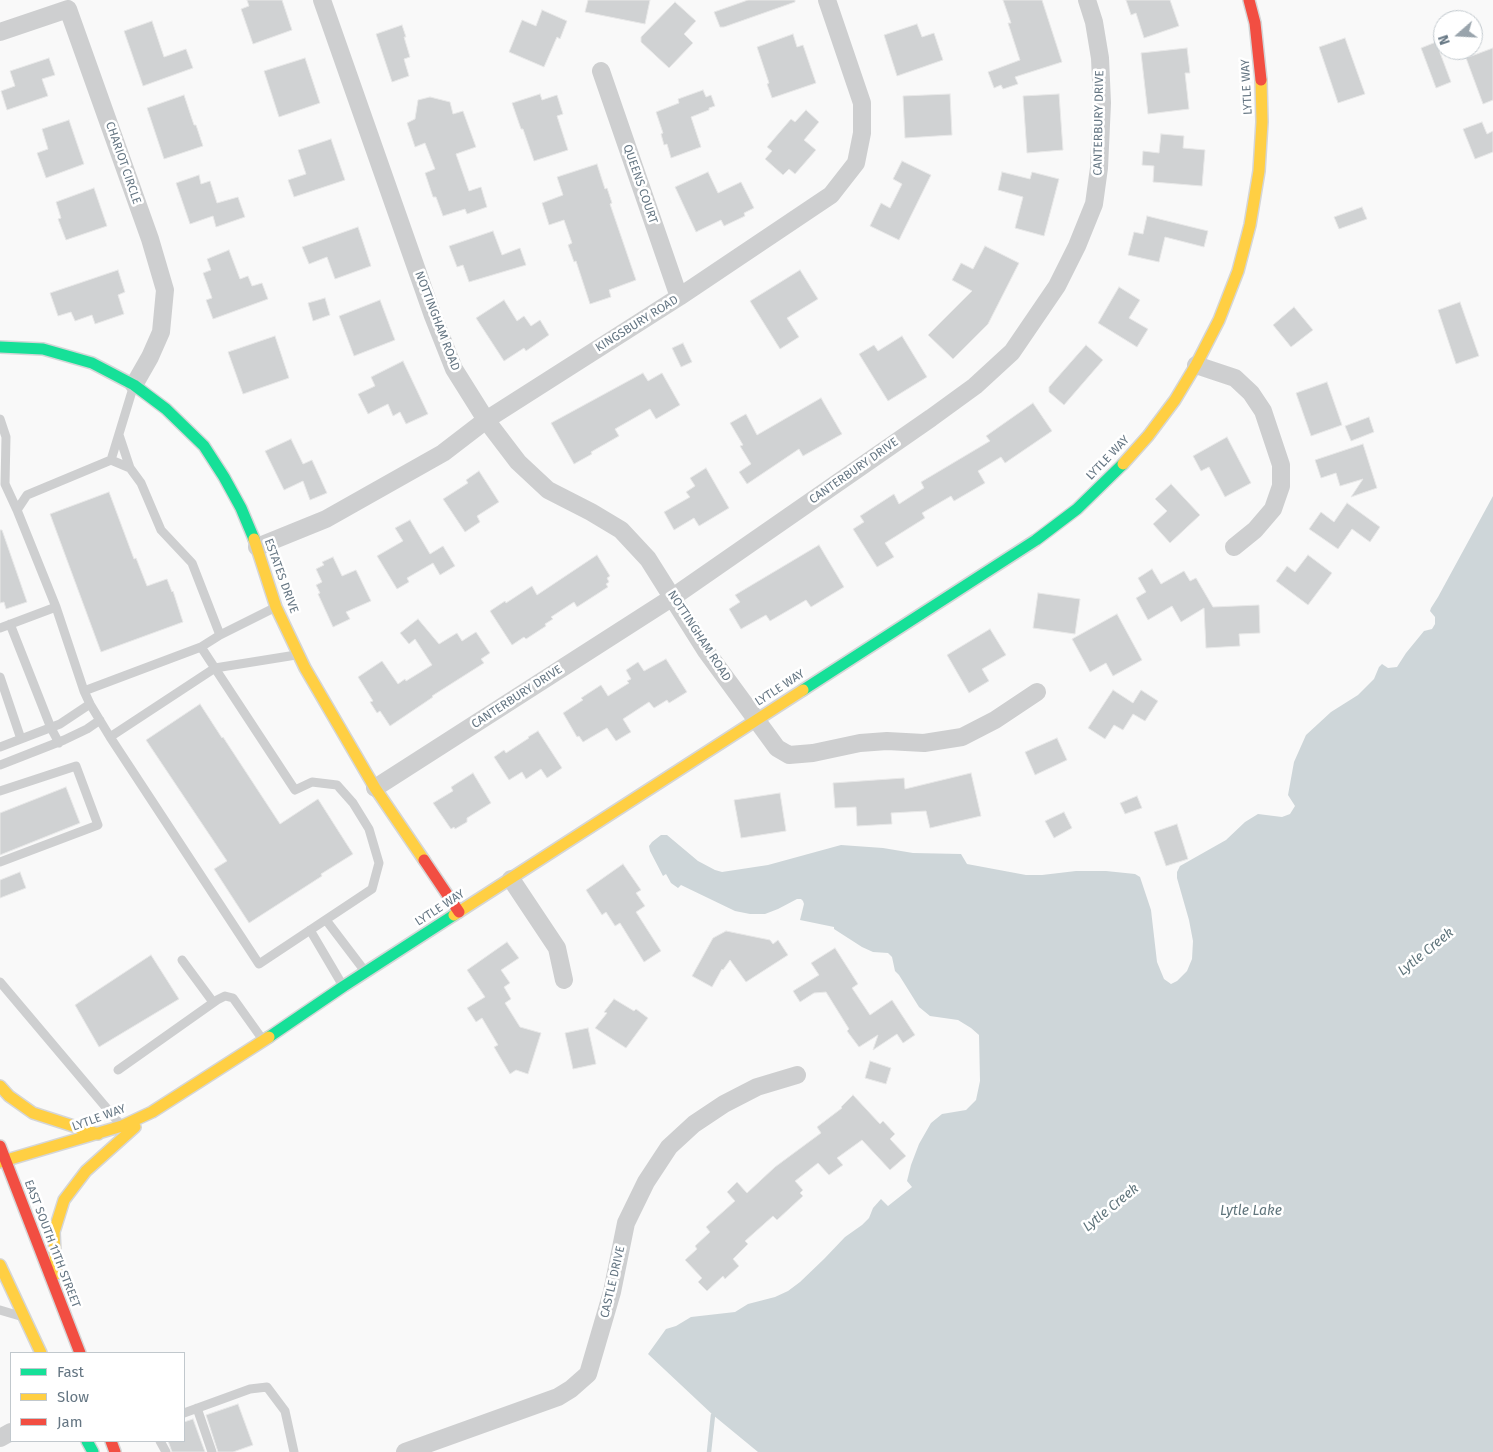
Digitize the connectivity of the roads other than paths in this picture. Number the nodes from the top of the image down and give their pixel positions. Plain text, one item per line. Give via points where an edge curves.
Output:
1 (322, 0) edge
2 (827, 0) edge
3 (1087, 0) edge
4 (1249, 0) edge
5 (0, 32) edge
6 (601, 71) dead end
7 (679, 297) junction
8 (0, 347) edge
9 (1196, 365) junction
10 (134, 385) junction
11 (0, 419) edge
12 (486, 420) junction
13 (119, 435) junction
14 (111, 460) junction
15 (130, 468) junction
16 (17, 510) junction
17 (257, 547) junction
18 (1234, 547) dead end
19 (673, 597) junction
20 (276, 606) junction
21 (56, 607) junction
22 (10, 624) junction
23 (0, 628) edge
24 (220, 635) junction
25 (202, 647) junction
26 (298, 654) junction
27 (215, 668) junction
28 (0, 677) edge
29 (84, 691) junction
30 (1037, 692) dead end
31 (90, 704) junction
32 (100, 720) junction
33 (756, 720) junction
34 (50, 728) junction
35 (110, 737) junction
36 (22, 739) junction
37 (59, 742) junction
38 (0, 747) edge
39 (0, 764) edge
40 (375, 788) junction
41 (0, 791) edge
42 (0, 862) edge
43 (511, 879) junction
44 (459, 912) junction
45 (326, 920) junction
46 (310, 930) junction
47 (182, 960) dead end
48 (366, 972) junction
49 (564, 980) dead end
50 (0, 982) edge
51 (344, 986) junction
52 (213, 1002) junction
53 (263, 1040) junction
54 (118, 1070) dead end
55 (797, 1076) dead end
56 (0, 1086) edge
57 (152, 1112) junction
58 (122, 1126) junction
59 (98, 1134) junction
60 (0, 1145) edge
61 (3, 1161) edge
62 (0, 1265) edge
63 (57, 1296) junction
64 (0, 1310) edge
65 (25, 1318) junction
66 (41, 1352) edge
67 (80, 1352) edge
68 (197, 1408) junction
69 (185, 1413) edge
70 (212, 1452) edge
71 (294, 1452) edge
72 (405, 1452) edge

1 - 12 street, NOTTINGHAM ROAD via 433,316 454,369
2 - 7 street, KINGSBURY ROAD via 862,103 862,133 856,163 831,195
3 - 19 street, CANTERBURY DRIVE via 1100,58 1102,103 1094,204 1057,286 1031,325 1012,352 975,386
4 - 9 street, LYTLE WAY via 1261,70 1259,171 1238,271 1219,320
5 - 10 street, CHARIOT CIRCLE via 68,9 165,290 161,332
6 - 7 street, QUEENS COURT
7 - 12 street, KINGSBURY ROAD
8 - 10 street, ESTATES DRIVE via 44,349 92,363
9 - 18 street via 1235,378 1251,393 1263,411 1281,464 1281,486 1273,509
9 - 33 street, LYTLE WAY via 1148,436 1077,509 1036,540
10 - 13 lane
10 - 17 street, ESTATES DRIVE via 166,408 204,446 241,508
11 - 16 lane via 6,437 5,484
12 - 17 street, KINGSBURY ROAD via 443,453 370,495 326,519
12 - 19 street, NOTTINGHAM ROAD via 518,462 548,490 621,530 648,559
13 - 14 lane
13 - 15 lane
14 - 15 lane
14 - 16 lane via 27,495
15 - 24 lane via 141,483 160,530 192,563
16 - 21 lane
17 - 20 street, ESTATES DRIVE
19 - 33 street, NOTTINGHAM ROAD via 706,651
19 - 40 street, CANTERBURY DRIVE
20 - 24 lane
20 - 26 street, ESTATES DRIVE
21 - 22 lane
21 - 29 lane
22 - 23 lane
22 - 34 lane
24 - 25 lane
25 - 27 lane
25 - 29 lane
26 - 27 lane
26 - 40 street, ESTATES DRIVE
27 - 35 lane
27 - 45 lane via 296,790 312,782 337,785 353,803 368,829 379,862 372,889
28 - 36 lane
29 - 31 lane
30 - 33 street, NOTTINGHAM ROAD via 962,737 924,743 869,742 789,755 777,748
31 - 32 lane
31 - 34 lane
32 - 35 lane
32 - 37 lane
33 - 43 street, LYTLE WAY
34 - 36 lane
34 - 37 lane
35 - 46 lane via 259,964
36 - 38 lane
37 - 39 lane
40 - 44 street, ESTATES DRIVE
41 - 42 lane via 76,766 98,825
43 - 44 street, LYTLE WAY
43 - 49 street via 557,948
44 - 48 street, LYTLE WAY
45 - 46 lane
45 - 48 lane
46 - 51 lane
47 - 52 lane
48 - 51 street, LYTLE WAY
50 - 58 lane
51 - 53 street, LYTLE WAY
52 - 53 lane via 225,996 233,998
52 - 54 lane
53 - 57 street, LYTLE WAY
55 - 72 street, CASTLE DRIVE via 757,1087 724,1104 669,1146 646,1182 626,1223 612,1292 588,1374 558,1397
56 - 59 street via 33,1113
57 - 58 street, LYTLE WAY
57 - 63 street via 86,1171 64,1200 54,1232
58 - 59 street, LYTLE WAY
59 - 61 street, LYTLE WAY
60 - 61 street, EAST SOUTH 11TH STREET
61 - 63 street, EAST SOUTH 11TH STREET
62 - 65 street
63 - 67 street, EAST SOUTH 11TH STREET
64 - 65 lane
65 - 66 street
68 - 69 lane
68 - 70 lane
68 - 71 lane via 250,1389 267,1387 285,1412

